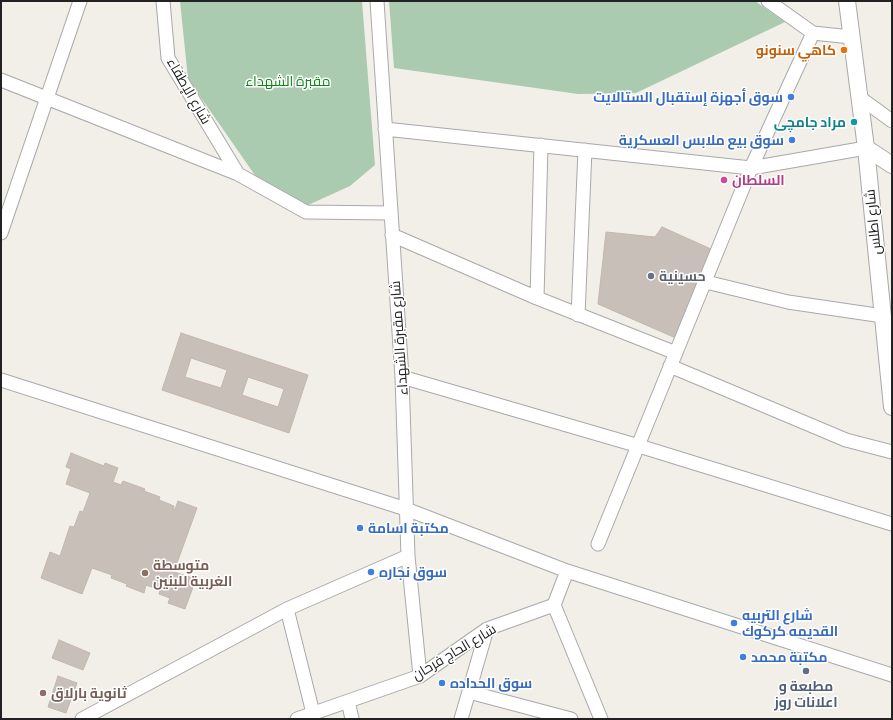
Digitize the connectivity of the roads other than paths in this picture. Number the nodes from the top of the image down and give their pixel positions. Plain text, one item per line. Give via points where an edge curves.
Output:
1 (80, 1) edge
2 (163, 1) edge
3 (377, 1) edge
4 (768, 1) edge
5 (836, 1) edge
6 (847, 1) edge
7 (813, 33) junction
8 (851, 37) junction
9 (1, 80) edge
10 (859, 97) junction
11 (48, 98) junction
12 (892, 121) edge
13 (385, 129) junction
14 (540, 145) junction
15 (866, 148) junction
16 (585, 150) junction
17 (892, 165) edge
18 (751, 168) junction
19 (238, 174) junction
20 (390, 214) junction
21 (1, 233) edge
22 (392, 235) junction
23 (706, 282) junction
24 (536, 298) junction
25 (578, 315) junction
26 (883, 316) junction
27 (676, 353) junction
28 (670, 366) junction
29 (402, 377) junction
30 (1, 380) edge
31 (892, 408) edge
32 (639, 446) junction
33 (892, 452) edge
34 (406, 509) junction
35 (892, 524) edge
36 (598, 544) dead end
37 (408, 556) junction
38 (567, 570) junction
39 (554, 605) junction
40 (287, 609) junction
41 (487, 629) junction
42 (892, 675) edge
43 (420, 676) junction
44 (469, 692) junction
45 (348, 701) junction
46 (313, 713) junction
47 (82, 719) edge
48 (297, 719) edge
49 (352, 719) edge
50 (461, 719) edge
51 (571, 719) edge
52 (601, 719) edge

1 - 11 street
2 - 19 street, شارع الإطفاء via 168,58
3 - 13 street, شارع مقبرة الشهداء
4 - 7 street
5 - 8 street
6 - 8 street
7 - 8 street
7 - 18 street
8 - 10 street, شارع اطلس
9 - 11 street
10 - 12 street
10 - 15 street, شارع اطلس
11 - 19 street
11 - 21 street
13 - 14 street
13 - 20 street, شارع مقبرة الشهداء
14 - 16 street
14 - 24 street
15 - 17 street
15 - 18 street
15 - 26 street, شارع اطلس
16 - 18 street
16 - 25 street
18 - 23 street
19 - 20 street via 306,212
20 - 22 street, شارع مقبرة الشهداء
22 - 24 street
22 - 29 street, شارع مقبرة الشهداء
23 - 26 street via 788,302
23 - 27 street
24 - 25 street
25 - 27 street
26 - 31 street, شارع اطلس
27 - 28 street
28 - 32 street
28 - 33 street via 846,440
29 - 32 street
29 - 34 street, شارع مقبرة الشهداء
30 - 34 street
32 - 35 street
32 - 36 street
34 - 37 street, شارع مقبرة الشهداء
34 - 38 street
37 - 40 street
37 - 43 street, شارع مقبرة الشهداء
38 - 39 street
38 - 42 street
39 - 41 street, شارع الحاج فرحان
39 - 52 street
40 - 46 street
40 - 47 street
41 - 43 street, شارع الحاج فرحان
41 - 44 street
43 - 45 street, شارع الحاج فرحان
44 - 50 street
44 - 51 street
45 - 46 street, شارع الحاج فرحان
45 - 49 street
46 - 48 street, شارع الحاج فرحان

